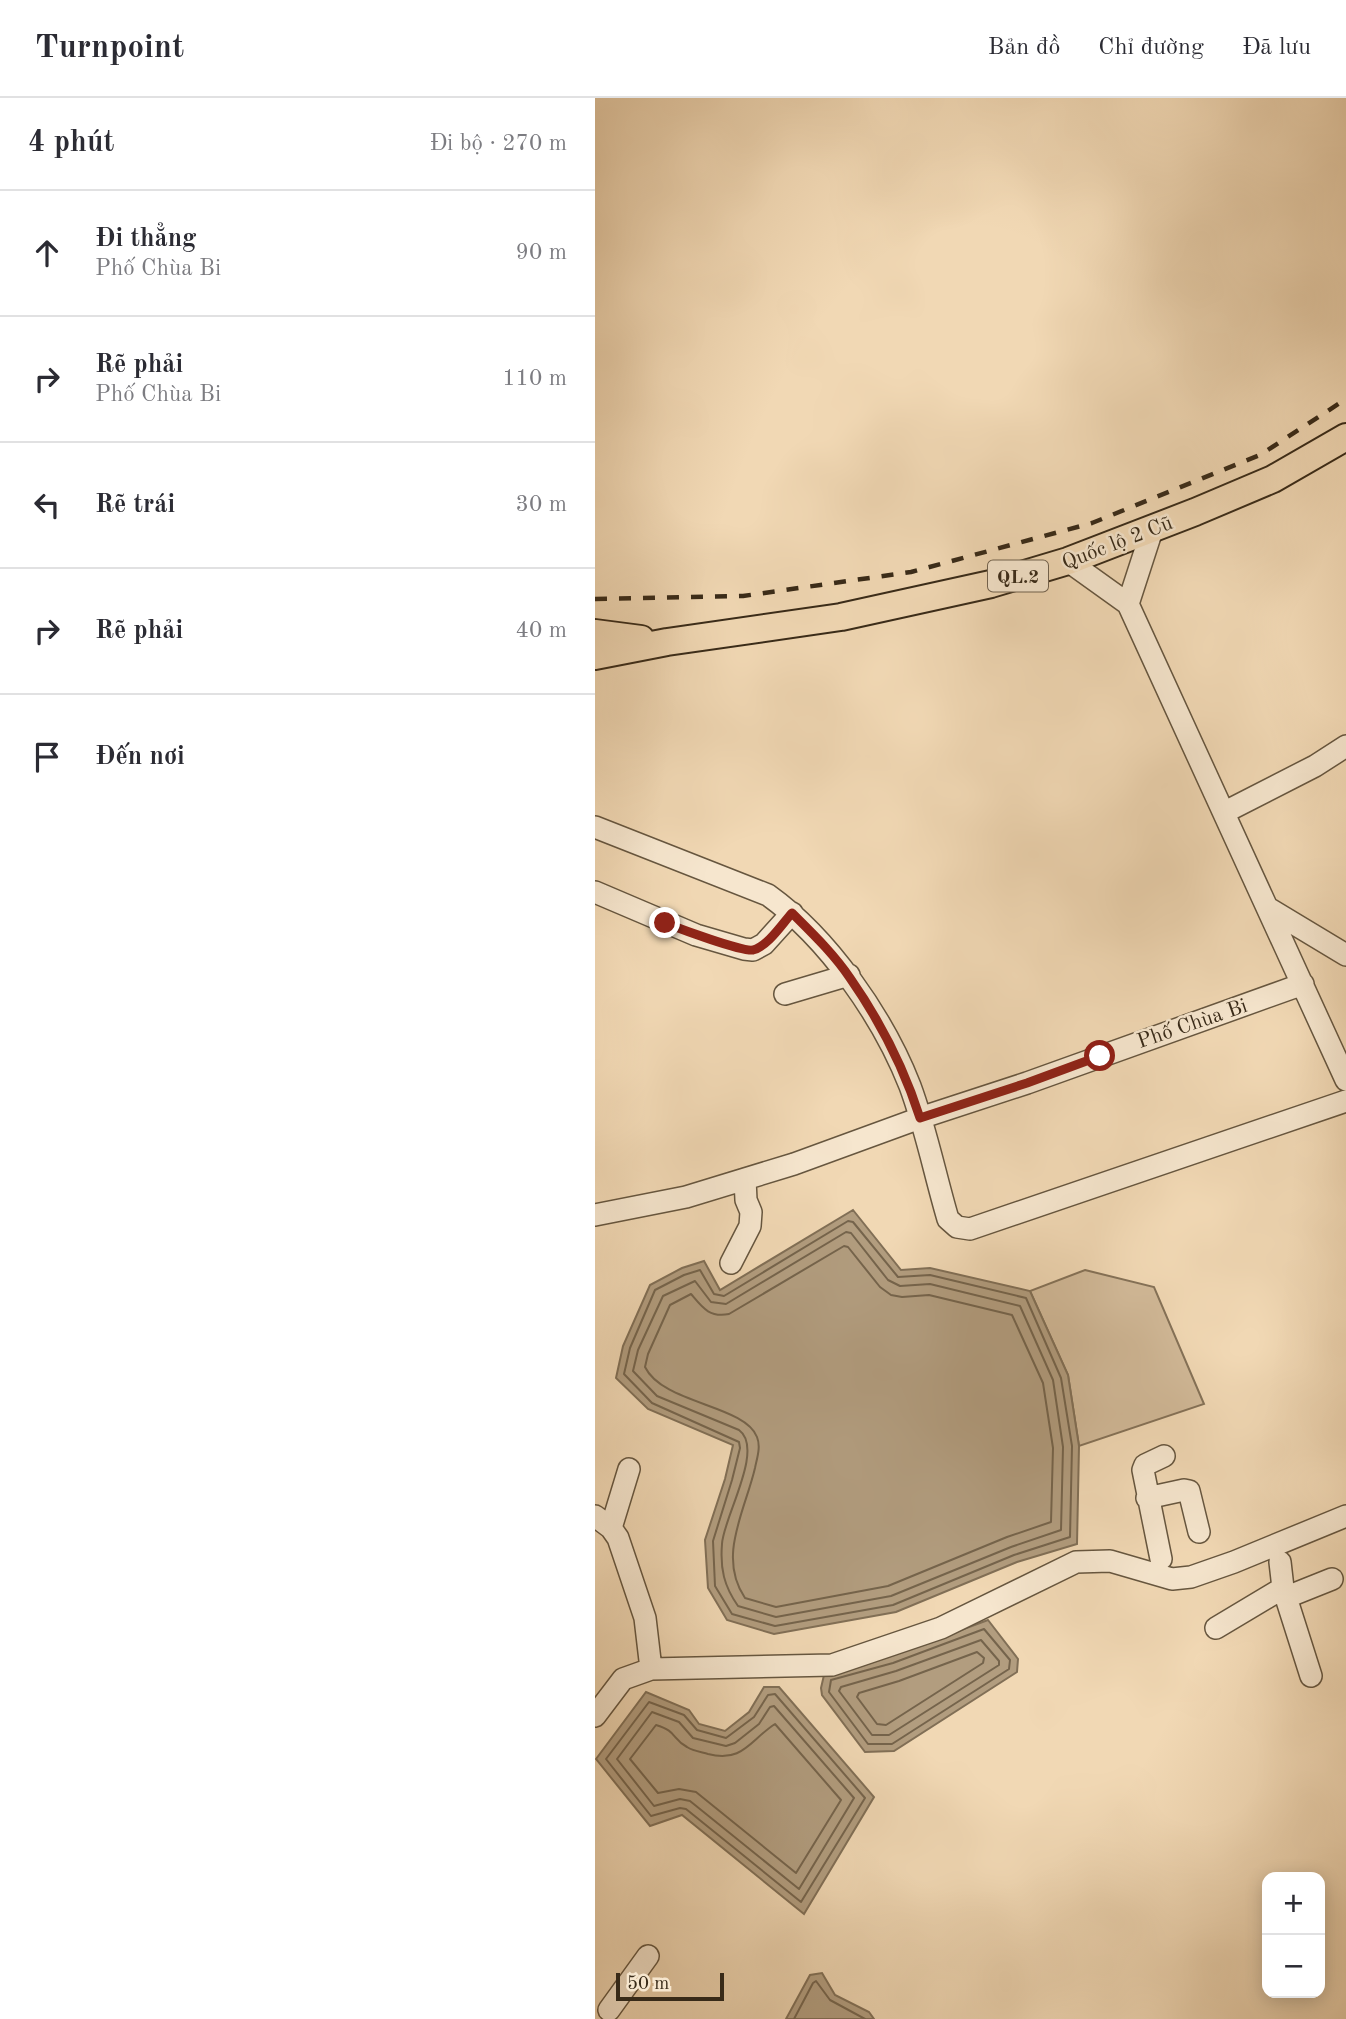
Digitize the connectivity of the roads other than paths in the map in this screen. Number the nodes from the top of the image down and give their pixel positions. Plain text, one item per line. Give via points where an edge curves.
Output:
1 (1346, 437) edge
2 (1153, 530) junction
3 (1068, 561) junction
4 (1128, 604) junction
5 (595, 633) edge
6 (667, 642) junction
7 (595, 656) edge
8 (1346, 747) edge
9 (1225, 813) junction
10 (595, 827) edge
11 (595, 892) edge
12 (1268, 908) junction
13 (792, 913) junction
14 (1346, 954) edge
15 (849, 975) junction
16 (1303, 984) junction
17 (785, 994) dead end
18 (1346, 1080) edge
19 (1346, 1101) edge
20 (920, 1118) junction
21 (745, 1179) junction
22 (595, 1214) edge
23 (731, 1263) dead end
24 (1164, 1456) dead end
25 (629, 1469) dead end
26 (1147, 1498) junction
27 (1346, 1516) edge
28 (603, 1522) edge
29 (1199, 1532) dead end
30 (1280, 1552) junction
31 (1160, 1568) junction
32 (1332, 1580) dead end
33 (1285, 1593) junction
34 (1216, 1628) dead end
35 (652, 1669) junction
36 (1311, 1676) dead end
37 (595, 1716) edge
38 (648, 1956) dead end
39 (607, 2009) edge

1 - 2 main road, Quốc lộ 2 Cũ / QL.2 via 1273,479
2 - 3 main road, Quốc lộ 2 Cũ / QL.2
2 - 4 street
3 - 4 street
3 - 6 main road, Quốc lộ 2 Cũ / QL.2 via 991,584 841,617
4 - 9 street
5 - 6 main road, Quốc lộ 2 Cũ / QL.2
6 - 7 main road, Quốc lộ 2 Cũ / QL.2
8 - 9 street
9 - 12 street
10 - 13 street via 748,886
11 - 13 street via 696,936 753,950
12 - 14 street
12 - 16 street
13 - 15 street
15 - 17 street
15 - 20 street via 890,1045
16 - 18 street
16 - 20 street, Phố Chùa Bi
19 - 20 street via 970,1229 957,1227 948,1219
20 - 21 street, Phố Chùa Bi
21 - 22 street, Phố Chùa Bi via 685,1197
21 - 23 street via 750,1226
24 - 26 street via 1145,1465
25 - 28 street
26 - 29 street via 1189,1491
26 - 31 street
27 - 30 street
28 - 35 street via 618,1538 645,1618
30 - 31 street via 1191,1577 1172,1579
30 - 33 street
31 - 35 street via 1076,1562 941,1628 832,1665
32 - 33 street
33 - 34 street
33 - 36 street
35 - 37 street via 623,1679
38 - 39 street

